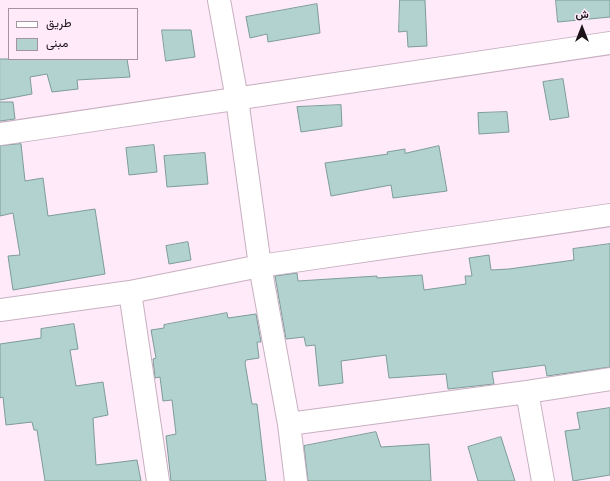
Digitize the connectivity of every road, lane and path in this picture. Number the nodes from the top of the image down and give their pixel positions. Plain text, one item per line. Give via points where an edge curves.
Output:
1 (219, 0) edge
2 (610, 43) edge
3 (237, 99) junction
4 (0, 134) edge
5 (610, 215) edge
6 (260, 266) junction
7 (130, 292) junction
8 (0, 310) edge
9 (610, 378) edge
10 (526, 392) junction
11 (289, 424) junction
12 (158, 481) edge
13 (296, 481) edge
14 (543, 481) edge

1 - 3 street
2 - 3 street
3 - 4 street
3 - 6 street
5 - 6 street
6 - 7 street
6 - 11 street
7 - 8 street
7 - 12 street
9 - 10 street
10 - 11 street
10 - 14 street
11 - 13 street

